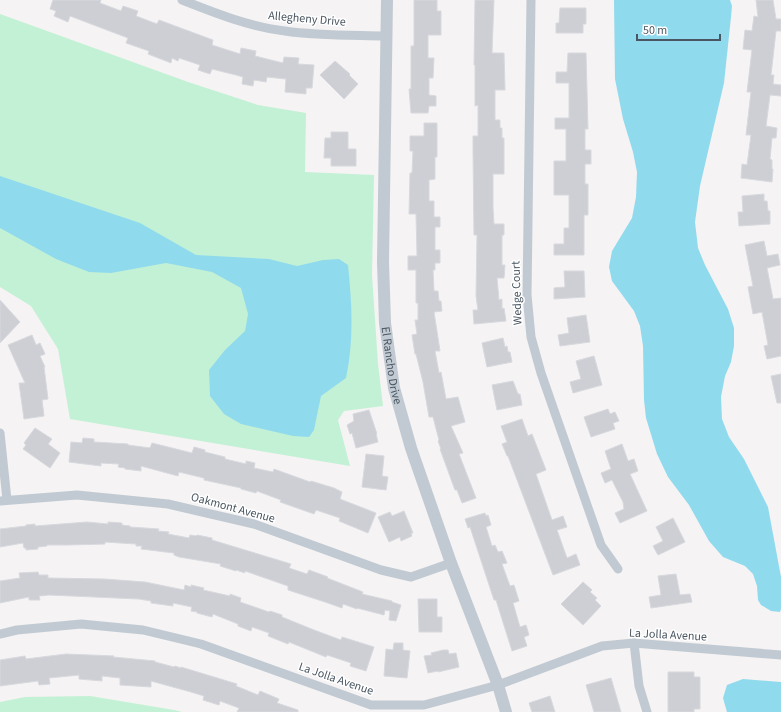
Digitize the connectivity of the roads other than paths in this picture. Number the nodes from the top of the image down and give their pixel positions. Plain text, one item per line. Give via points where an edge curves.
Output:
1 (182, 0) edge
2 (387, 0) edge
3 (531, 0) edge
4 (386, 36) junction
5 (0, 433) edge
6 (4, 501) edge
7 (451, 563) junction
8 (618, 569) dead end
9 (0, 634) edge
10 (634, 643) junction
11 (781, 655) edge
12 (498, 685) junction
13 (506, 712) edge
14 (647, 712) edge

1 - 4 street, Allegheny Drive via 261,27 319,34
2 - 4 street, El Rancho Drive
3 - 8 street, Wedge Court via 527,296 531,337 541,373 601,545
4 - 7 street, El Rancho Drive via 383,262 385,323 394,388 411,448
5 - 6 street
6 - 7 street, Oakmont Avenue via 77,495 168,504 254,524 381,570 411,577
7 - 12 street, El Rancho Drive
9 - 12 street, La Jolla Avenue via 81,624 143,630 201,644 371,706 424,705
10 - 11 street, La Jolla Avenue
10 - 12 street, La Jolla Avenue via 602,646
10 - 14 street via 639,686
12 - 13 street, El Rancho Drive

